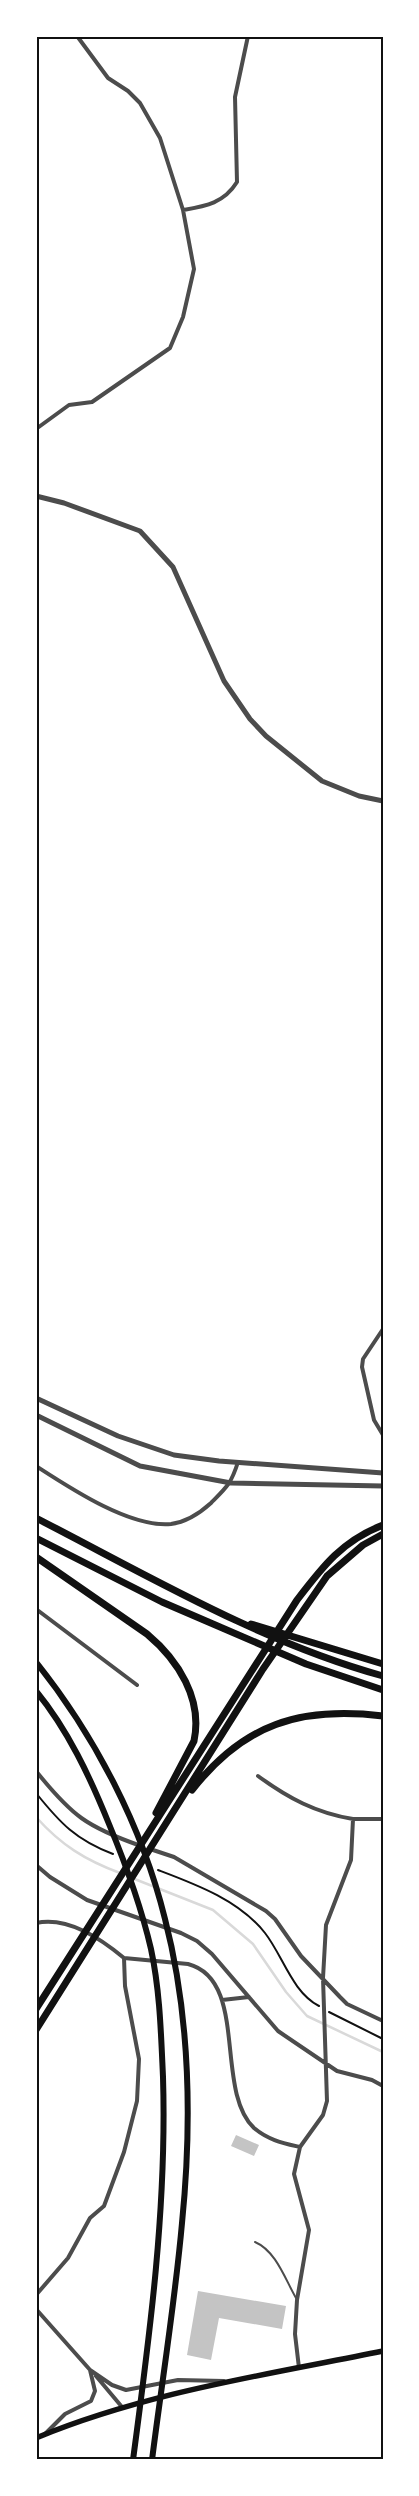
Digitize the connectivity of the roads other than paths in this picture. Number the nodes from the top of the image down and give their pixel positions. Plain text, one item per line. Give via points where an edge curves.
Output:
1 (77, 36) edge
2 (248, 36) edge
3 (183, 210) junction
4 (36, 429) edge
5 (36, 496) edge
6 (383, 801) edge
7 (383, 1329) edge
8 (36, 1398) edge
9 (36, 1415) edge
10 (383, 1435) edge
11 (238, 1462) junction
12 (36, 1466) edge
13 (383, 1473) edge
14 (231, 1483) junction
15 (383, 1486) edge
16 (36, 1518) edge
17 (383, 1525) edge
18 (383, 1534) edge
19 (36, 1538) edge
20 (36, 1557) edge
21 (36, 1609) edge
22 (227, 1616) junction
23 (36, 1662) edge
24 (383, 1664) edge
25 (259, 1667) junction
26 (383, 1676) edge
27 (137, 1685) dead end
28 (36, 1690) edge
29 (383, 1690) edge
30 (383, 1716) edge
31 (36, 1771) edge
32 (258, 1776) dead end
33 (199, 1777) junction
34 (353, 1819) junction
35 (383, 1819) edge
36 (138, 1850) junction
37 (36, 1866) edge
38 (36, 1923) edge
39 (124, 1958) junction
40 (323, 1978) junction
41 (249, 1998) junction
42 (222, 2000) junction
43 (36, 2009) edge
44 (383, 2021) edge
45 (36, 2030) edge
46 (325, 2063) junction
47 (383, 2086) edge
48 (300, 2147) junction
49 (255, 2242) dead end
50 (36, 2295) edge
51 (297, 2300) junction
52 (36, 2309) edge
53 (383, 2351) edge
54 (299, 2368) junction
55 (90, 2370) junction
56 (228, 2380) junction
57 (161, 2397) junction
58 (122, 2407) junction
59 (44, 2434) junction
60 (36, 2438) edge
61 (132, 2460) edge
62 (153, 2460) edge

1 - 3 street via 108,78 140,103 160,138
2 - 3 street via 235,97 237,182 220,201
3 - 4 street via 194,269 183,316 170,348 92,402 69,406
5 - 6 street via 140,531 173,567 224,681 250,719 322,781 359,796
7 - 10 street via 363,1359 362,1367 374,1420
8 - 11 street via 118,1436 174,1455
9 - 14 street via 140,1466
11 - 13 street
11 - 14 street
12 - 14 street via 110,1510 155,1524 172,1524 193,1517
14 - 15 street
16 - 22 highway
17 - 25 highway via 351,1541 326,1562 298,1600
18 - 25 highway via 341,1561 327,1576
19 - 29 highway via 179,1610 306,1664
20 - 36 highway via 162,1647 189,1690 196,1715 194,1741
21 - 27 street
22 - 24 highway
22 - 26 highway via 348,1666
23 - 57 highway via 81,1726 129,1816 165,1917 173,1954 186,2062 187,2111 182,2222
25 - 33 highway
25 - 36 highway
28 - 61 highway via 75,1748 104,1810 138,1900 151,1950 159,2004 164,2107 161,2225
30 - 33 highway via 338,1712 274,1724 237,1744
31 - 40 street via 58,1798 104,1833 174,1857 266,1911 301,1956
32 - 34 street via 305,1806
33 - 45 highway via 165,1824
34 - 35 street
34 - 40 street via 351,1860 326,1925
36 - 43 highway
37 - 41 street via 87,1900 196,1941 212,1954
38 - 39 street via 66,1922
39 - 42 street via 195,1966 210,1978
39 - 50 street via 125,1986 140,2059 137,2101 124,2152 104,2206 90,2218 68,2258
40 - 44 street via 348,2004
40 - 46 street
41 - 42 street
41 - 46 street via 278,2031
42 - 48 street via 234,2082 249,2122 275,2142
46 - 47 street via 337,2071
46 - 48 street via 326,2108
48 - 51 street via 293,2179 309,2236
49 - 51 lane via 274,2258
51 - 54 street via 295,2334
52 - 55 street
53 - 54 main road
54 - 56 main road
55 - 56 street via 112,2386 126,2390 178,2380
55 - 58 street
55 - 59 street via 95,2391 91,2401 66,2414
56 - 57 main road
57 - 58 main road
57 - 62 highway
58 - 59 main road
59 - 60 main road

